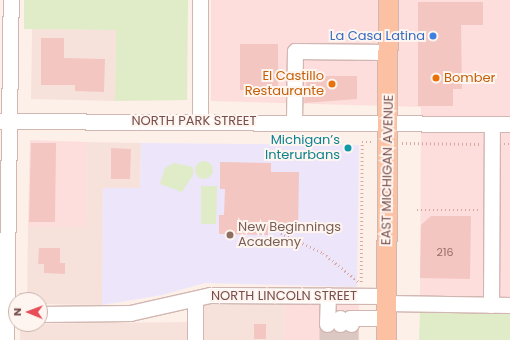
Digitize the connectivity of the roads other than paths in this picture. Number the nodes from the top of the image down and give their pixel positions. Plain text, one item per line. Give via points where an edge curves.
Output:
1 (10, 0) edge
2 (200, 0) edge
3 (388, 0) edge
4 (388, 52) junction
5 (4, 121) edge
6 (200, 121) junction
7 (294, 122) junction
8 (388, 123) junction
9 (492, 124) junction
10 (510, 124) edge
11 (328, 295) junction
12 (195, 299) junction
13 (491, 305) junction
14 (510, 305) edge
15 (386, 306) junction
16 (7, 312) edge
17 (48, 314) edge
18 (6, 340) edge
19 (195, 340) edge
20 (386, 340) edge

1 - 5 street
2 - 6 street
3 - 4 main road, EAST MICHIGAN AVENUE
4 - 7 street via 296,51
4 - 8 main road, EAST MICHIGAN AVENUE
5 - 6 street, NORTH PARK STREET
5 - 16 street
6 - 7 street, NORTH PARK STREET
7 - 8 street, NORTH PARK STREET
8 - 9 street, NORTH PARK STREET
8 - 15 main road, EAST MICHIGAN AVENUE
9 - 10 street, NORTH PARK STREET
9 - 13 street
11 - 12 street, NORTH LINCOLN STREET via 233,294
11 - 15 street, NORTH LINCOLN STREET
11 - 15 street via 339,321
12 - 17 street, NORTH LINCOLN STREET via 130,313
12 - 19 street
13 - 14 street
13 - 15 street
15 - 20 main road, EAST MICHIGAN AVENUE
16 - 18 street

